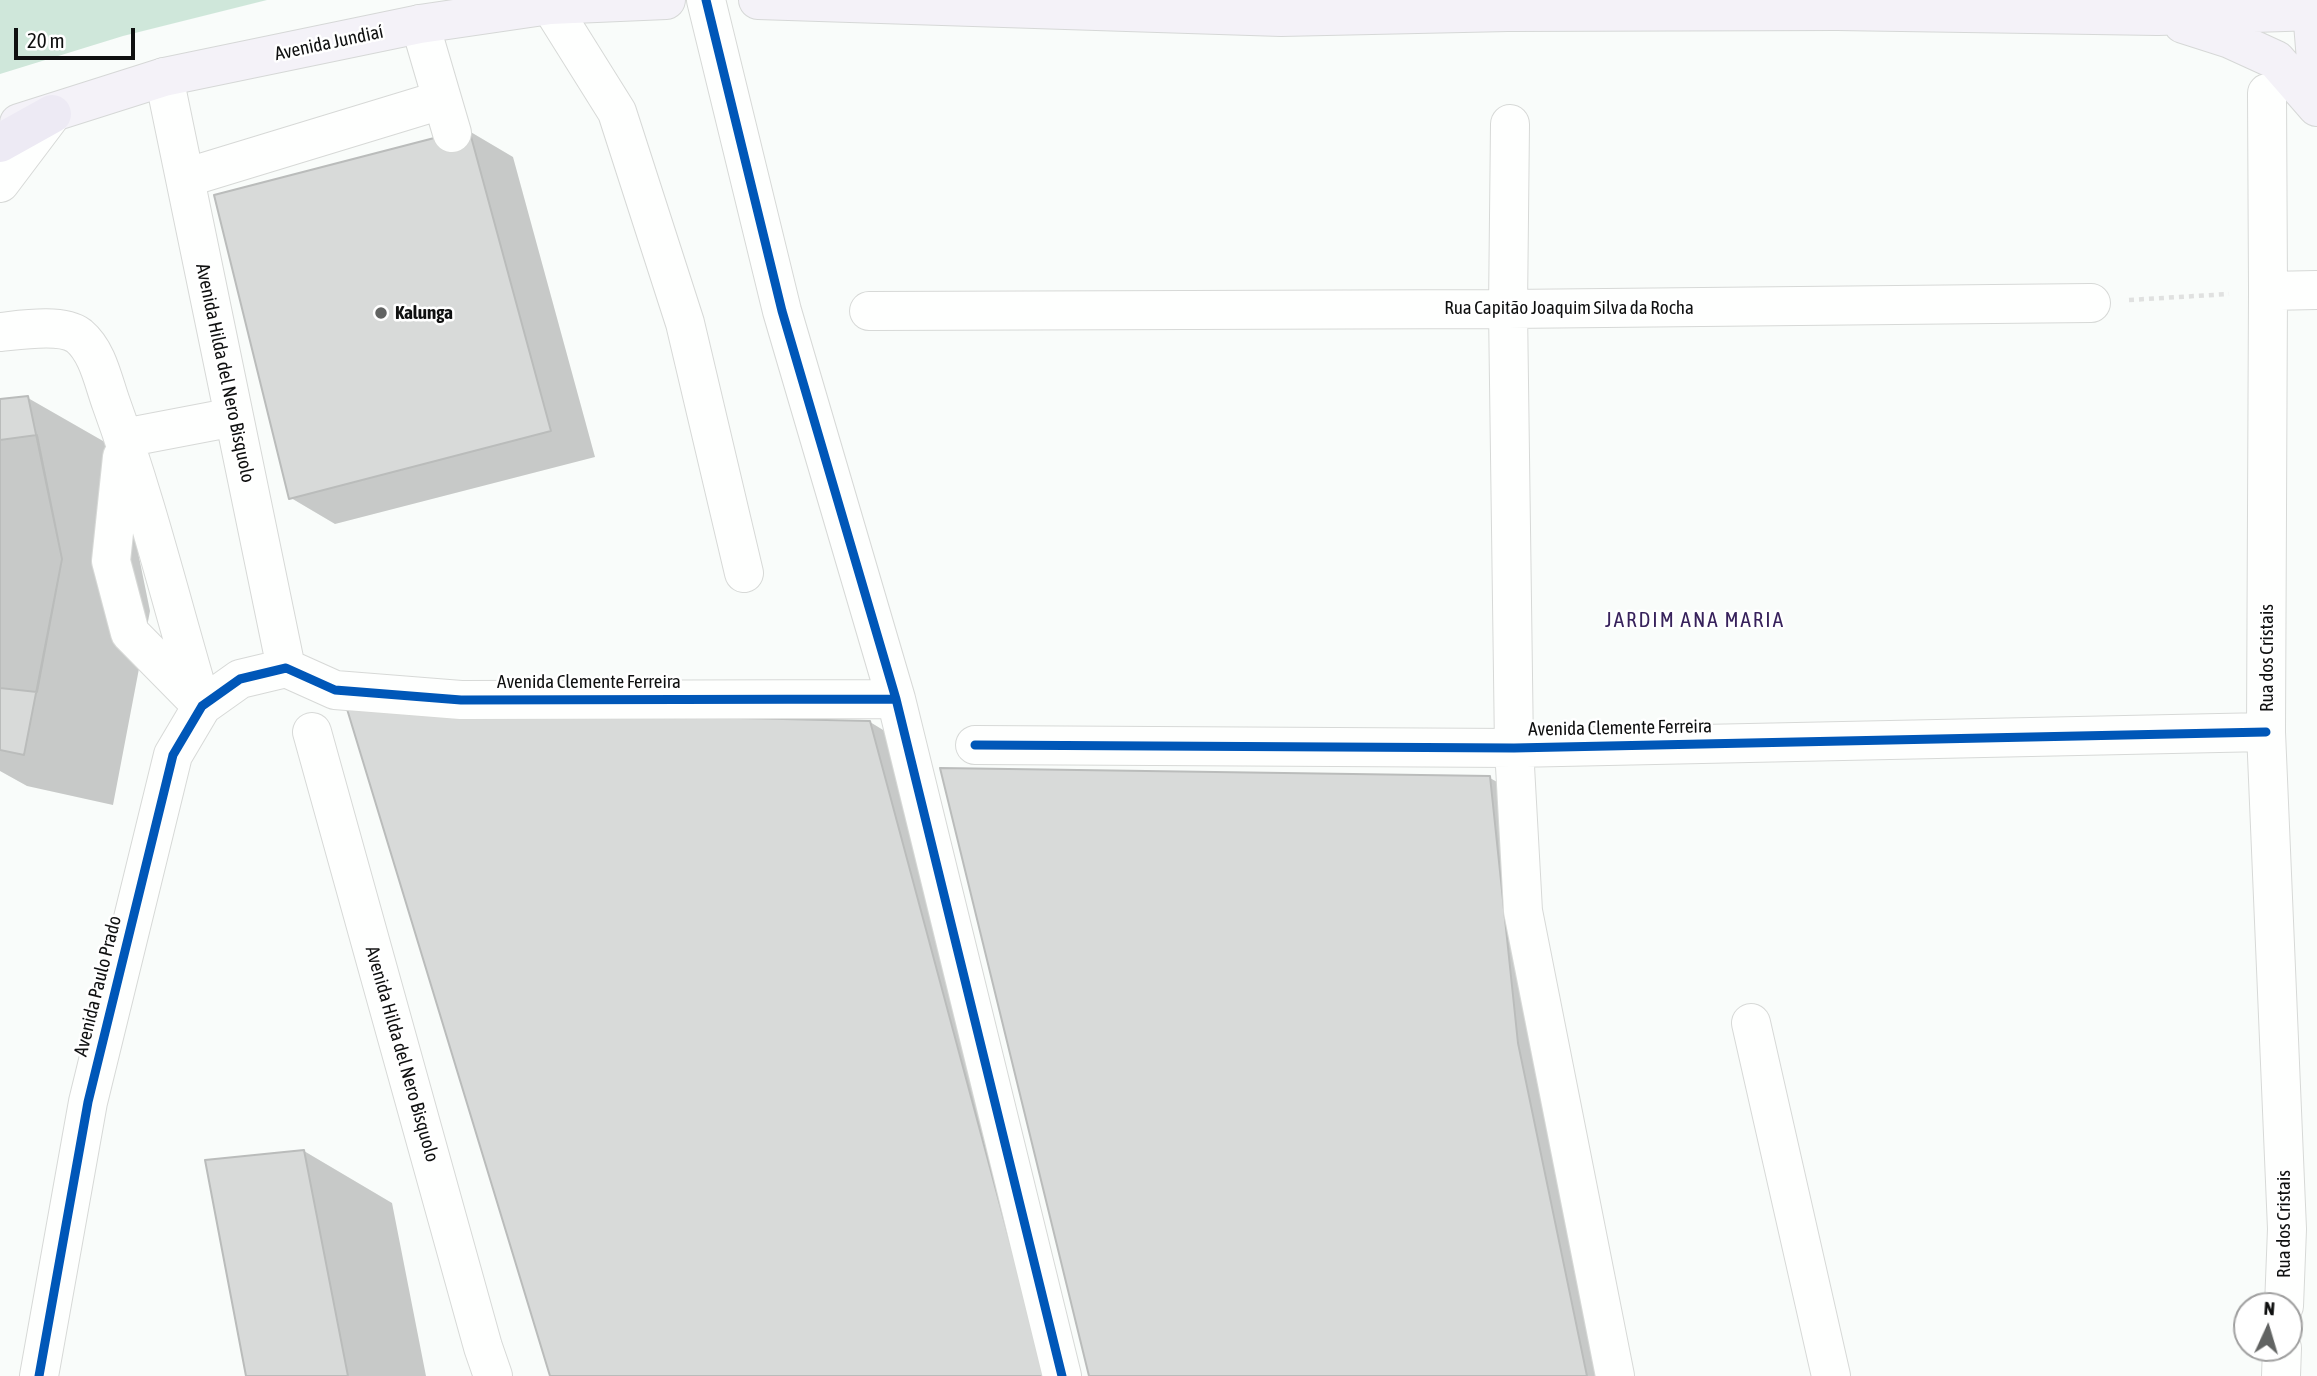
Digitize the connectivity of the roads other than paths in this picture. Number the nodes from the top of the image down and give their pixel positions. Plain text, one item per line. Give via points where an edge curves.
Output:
1 (666, 0) edge
2 (706, 0) edge
3 (758, 0) edge
4 (1324, 0) edge
5 (550, 5) junction
6 (2312, 7) edge
7 (2158, 16) junction
8 (1281, 17) junction
9 (420, 24) junction
10 (2317, 72) edge
11 (164, 77) junction
12 (2267, 93) dead end
13 (2317, 107) edge
14 (52, 114) junction
15 (1510, 124) dead end
16 (0, 129) edge
17 (0, 144) edge
18 (185, 178) junction
19 (0, 184) edge
20 (2317, 290) edge
21 (2268, 291) junction
22 (2091, 303) road end
23 (1508, 309) junction
24 (869, 312) dead end
25 (0, 332) edge
26 (234, 416) junction
27 (124, 438) junction
28 (744, 573) dead end
29 (286, 668) junction
30 (896, 699) junction
31 (202, 706) junction
32 (312, 732) dead end
33 (2266, 732) junction
34 (975, 745) dead end
35 (1514, 748) junction
36 (1751, 1023) dead end
37 (2285, 1292) edge
38 (39, 1376) edge
39 (494, 1376) edge
40 (1062, 1376) edge
41 (1615, 1376) edge
42 (1831, 1376) edge

1 - 5 main road, Avenida Jundiaí
2 - 30 street via 782,311
3 - 8 main road
4 - 8 main road
5 - 9 main road, Avenida Jundiaí
5 - 28 street via 617,112 685,323
6 - 7 main road
6 - 10 main road
7 - 8 main road via 1741,11
7 - 13 main road via 2276,60
9 - 11 main road, Avenida Jundiaí
9 - 18 street via 446,117
11 - 14 main road, Avenida Jundiaí
11 - 18 street, Avenida Hilda del Nero Bisquolo
12 - 21 street, Rua dos Cristais
14 - 16 main road, Avenida Jundiaí
14 - 17 highway
14 - 19 street
15 - 23 street
18 - 26 street, Avenida Hilda del Nero Bisquolo
20 - 21 street
21 - 33 street, Rua dos Cristais
22 - 23 street, Rua Capitão Joaquim Silva da Rocha
23 - 24 street, Rua Capitão Joaquim Silva da Rocha
23 - 35 street
25 - 27 street via 42,328 78,335 94,355
26 - 27 street
26 - 29 street, Avenida Hilda del Nero Bisquolo
27 - 31 street
29 - 30 street, Avenida Clemente Ferreira via 335,690 461,700
29 - 31 street, Avenida Paulo Prado via 240,679
30 - 40 street
31 - 38 street, Avenida Paulo Prado via 173,755 92,1088
32 - 39 street, Avenida Hilda del Nero Bisquolo
33 - 35 street, Avenida Clemente Ferreira
33 - 37 street, Rua dos Cristais via 2287,1229
34 - 35 street, Avenida Clemente Ferreira
35 - 41 street via 1523,911
36 - 42 street

